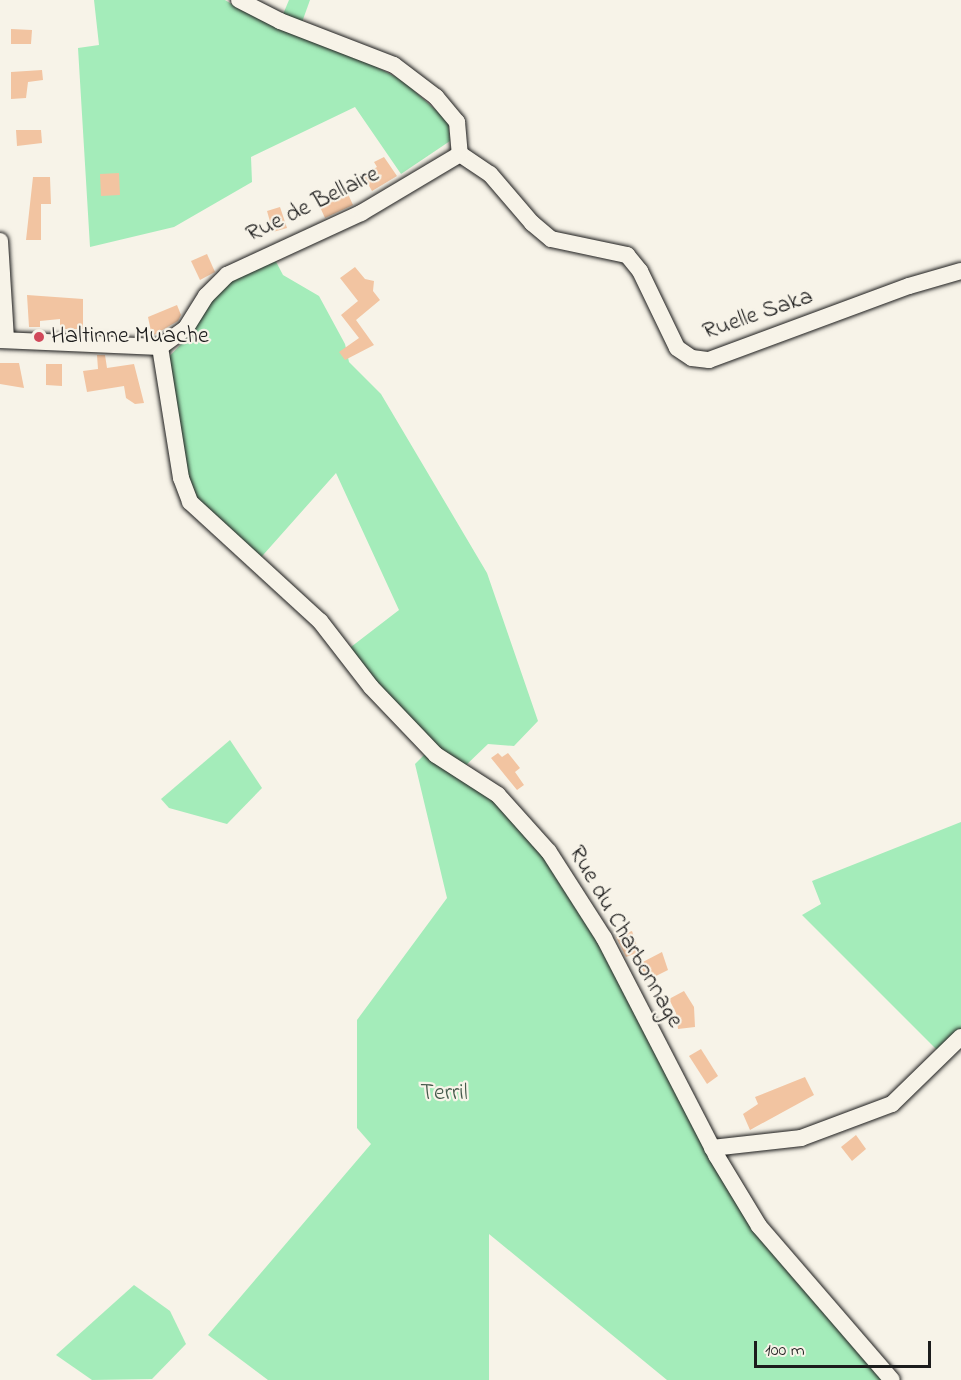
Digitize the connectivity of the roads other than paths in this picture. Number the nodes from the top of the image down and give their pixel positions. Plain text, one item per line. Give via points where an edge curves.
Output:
1 (239, 0) edge
2 (460, 154) junction
3 (0, 241) edge
4 (961, 271) edge
5 (3, 340) edge
6 (160, 347) junction
7 (961, 1037) edge
8 (712, 1148) junction
9 (892, 1380) edge

1 - 2 street via 280,21 394,65 436,97 457,122
2 - 4 street, Ruelle Saka via 490,174 551,239 627,255 640,271 677,348 692,358 709,360 909,286
2 - 6 street, Rue de Bellaire via 361,213 227,275 206,296 186,328
3 - 5 street
5 - 6 street
6 - 8 street, Rue du Charbonnage via 181,478 190,502 320,621 371,687 436,756 498,795 522,817 604,938
7 - 8 street via 892,1104 801,1138
8 - 9 street, Rue du Charbonnage via 759,1226

